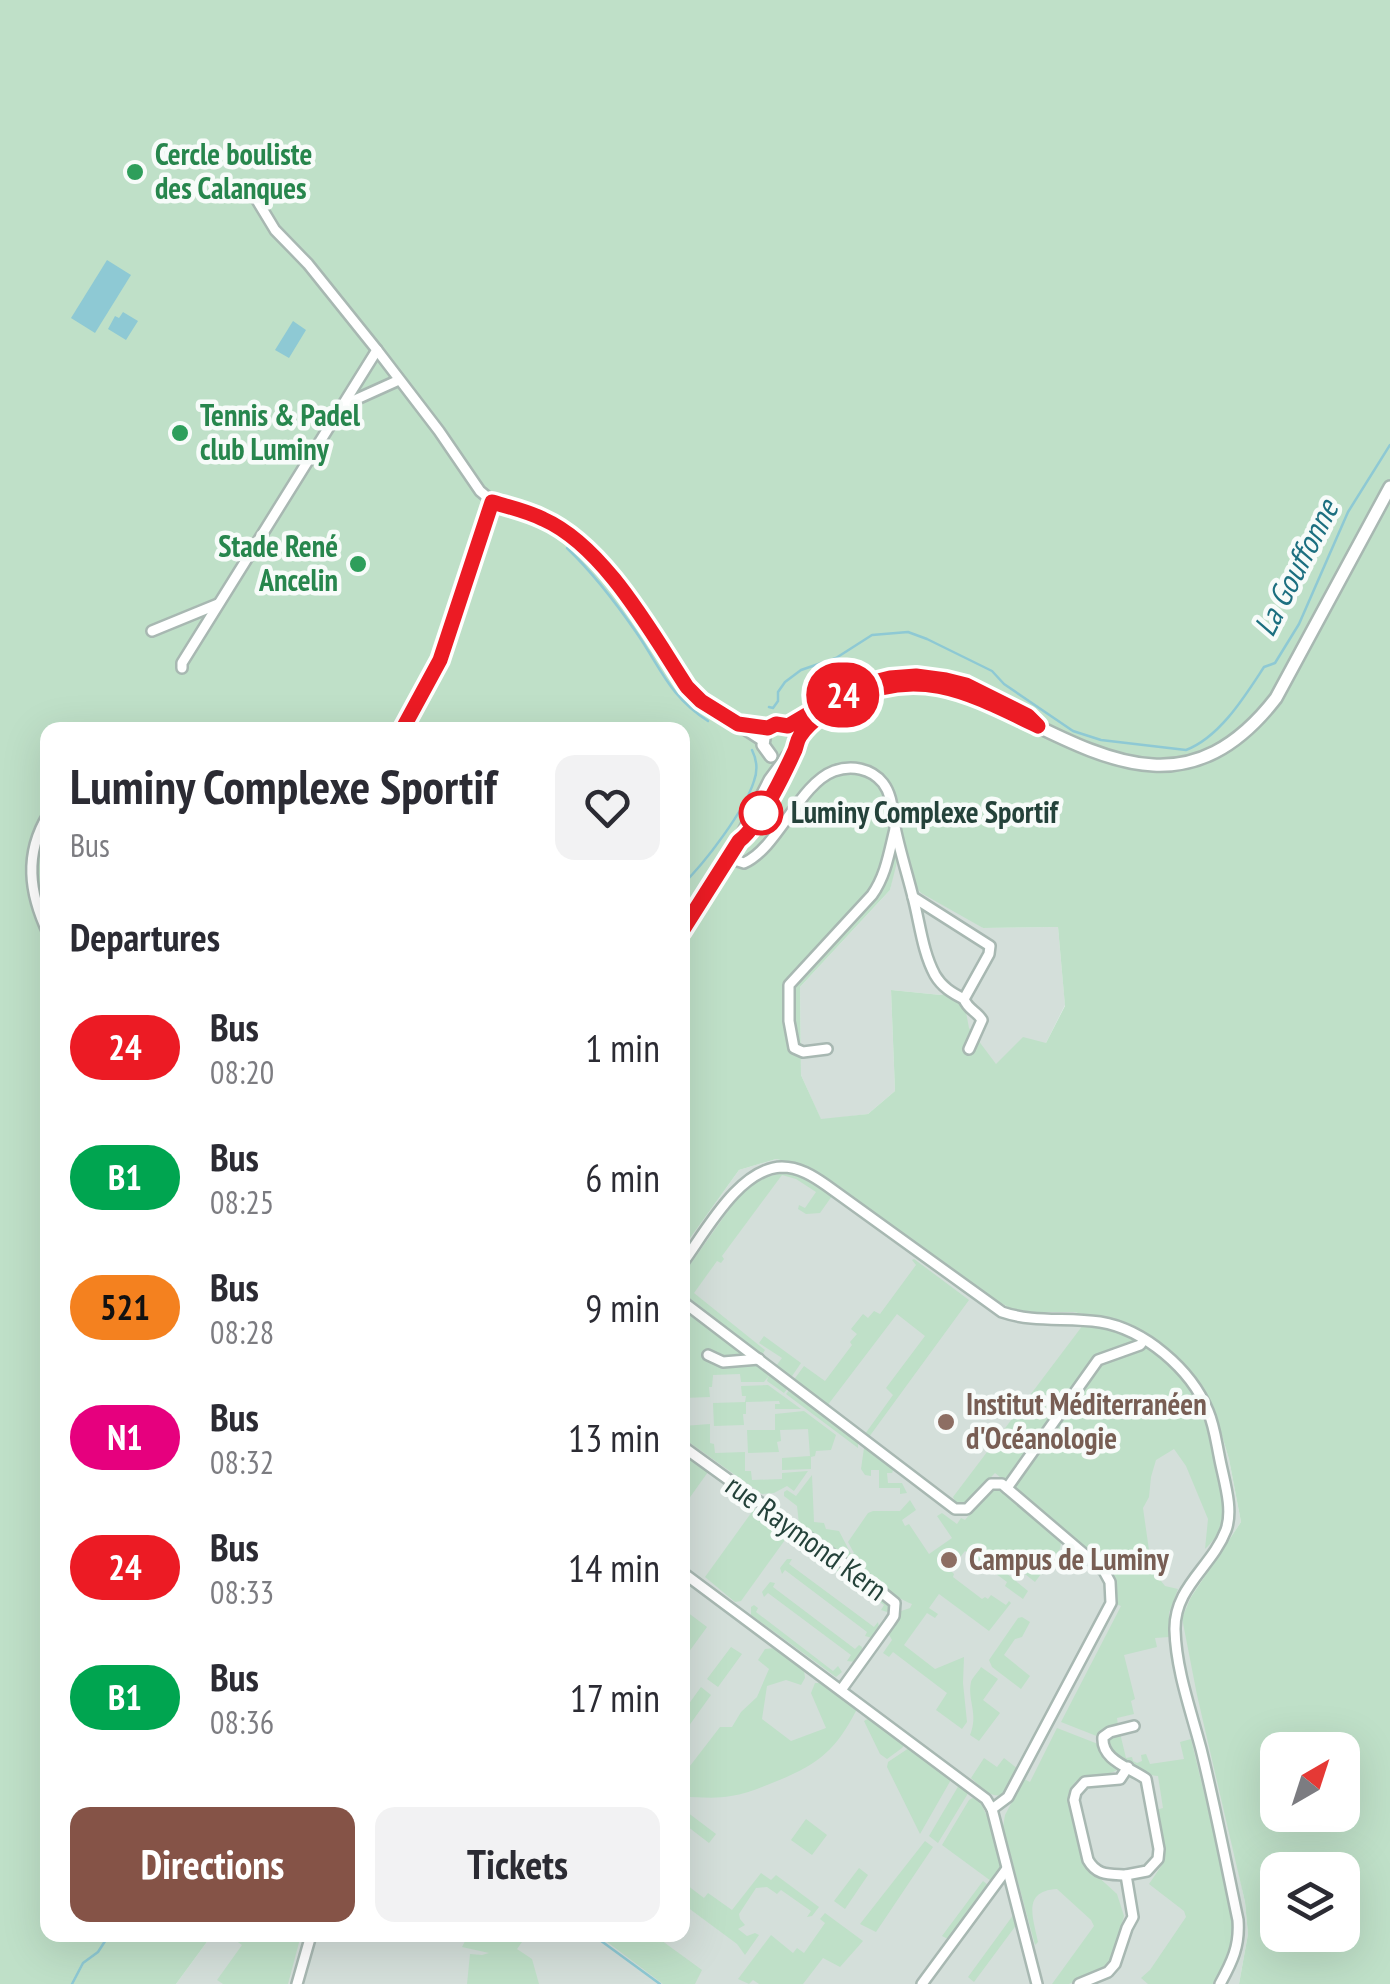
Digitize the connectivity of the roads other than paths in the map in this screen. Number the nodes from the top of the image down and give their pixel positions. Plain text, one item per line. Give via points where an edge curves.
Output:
1 (249, 187) dead end
2 (377, 350) junction
3 (399, 380) junction
4 (345, 404) junction
5 (1390, 487) edge
6 (492, 502) junction
7 (218, 604) junction
8 (152, 631) dead end
9 (182, 668) dead end
10 (406, 722) edge
11 (738, 724) junction
12 (768, 728) junction
13 (794, 734) junction
14 (762, 741) junction
15 (771, 756) junction
16 (787, 757) junction
17 (770, 780) junction
18 (895, 826) junction
19 (40, 835) edge
20 (728, 858) junction
21 (913, 896) junction
22 (40, 918) edge
23 (690, 918) edge
24 (964, 999) junction
25 (827, 1049) dead end
26 (969, 1049) dead end
27 (690, 1253) edge
28 (690, 1308) edge
29 (1144, 1340) junction
30 (708, 1355) dead end
31 (758, 1359) junction
32 (690, 1452) edge
33 (1007, 1488) junction
34 (690, 1578) edge
35 (841, 1690) junction
36 (1134, 1726) dead end
37 (1128, 1768) junction
38 (992, 1809) junction
39 (1006, 1870) junction
40 (1126, 1875) junction
41 (309, 1942) edge
42 (296, 1984) edge
43 (922, 1984) edge
44 (1037, 1984) edge
45 (1079, 1984) edge
46 (1220, 1984) edge

1 - 2 street via 275,230
2 - 3 street
2 - 4 street
3 - 4 street
3 - 6 street
4 - 7 street
5 - 13 street via 1276,698 1258,722 1209,755 1166,765 1118,762 974,696 931,684 870,690
6 - 10 street via 440,660
6 - 11 street via 544,519 589,553 687,687
7 - 8 street
7 - 9 street
11 - 12 street
11 - 14 street
12 - 13 street via 780,724
12 - 14 street
13 - 16 street via 794,752
14 - 15 street
15 - 16 street
15 - 17 street
16 - 17 street
17 - 20 street
18 - 20 street via 883,782 850,768 821,780 751,860
18 - 21 street
18 - 25 street via 886,872 872,896 789,985 794,1048
19 - 22 street via 30,874
20 - 23 street
21 - 24 street via 934,973
21 - 24 street via 990,946
24 - 26 street via 982,1020
27 - 29 street via 749,1179 781,1167 800,1170 1002,1312 1104,1323
28 - 31 street
29 - 33 street via 1098,1360
29 - 46 street via 1183,1372 1208,1410 1230,1513 1226,1530 1181,1598 1175,1629 1238,1920 1236,1954
30 - 31 street via 723,1362
31 - 33 street via 955,1509 968,1510 991,1484
32 - 35 street, rue Raymond Kern via 895,1603 890,1622
33 - 38 street via 1096,1562 1112,1594 1008,1797
34 - 35 street
35 - 38 street
36 - 37 street via 1103,1736 1107,1754
37 - 40 street via 1146,1778 1159,1849 1147,1871
37 - 40 street via 1120,1779 1085,1782 1074,1800 1093,1868
38 - 39 street
39 - 43 street
39 - 44 street
40 - 45 street via 1133,1916 1115,1964
41 - 42 street

